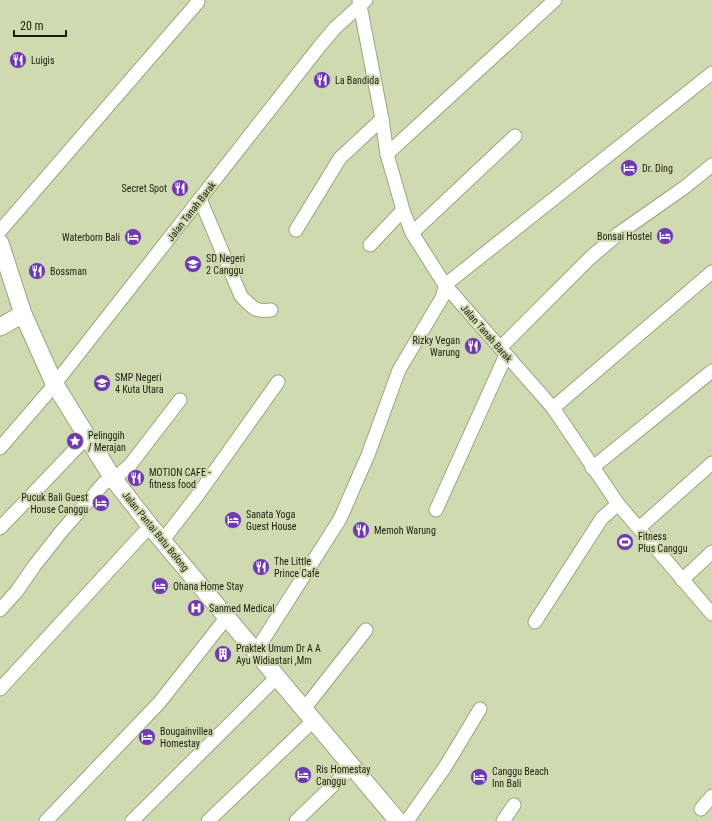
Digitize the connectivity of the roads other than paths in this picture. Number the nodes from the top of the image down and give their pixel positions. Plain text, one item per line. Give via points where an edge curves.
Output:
1 (555, 0) edge
2 (362, 1) edge
3 (198, 2) dead end
4 (712, 73) edge
5 (382, 119) junction
6 (515, 136) dead end
7 (387, 154) junction
8 (712, 166) edge
9 (200, 199) junction
10 (403, 210) junction
11 (296, 230) dead end
12 (0, 231) edge
13 (412, 233) junction
14 (0, 243) edge
15 (370, 244) dead end
16 (712, 272) edge
17 (445, 285) junction
18 (271, 310) dead end
19 (23, 314) junction
20 (0, 327) edge
21 (503, 351) junction
22 (712, 371) edge
23 (278, 382) dead end
24 (54, 383) junction
25 (180, 400) dead end
26 (553, 408) junction
27 (87, 437) junction
28 (0, 448) edge
29 (712, 463) edge
30 (592, 468) junction
31 (113, 478) junction
32 (618, 504) junction
33 (436, 510) dead end
34 (150, 526) junction
35 (0, 528) edge
36 (639, 528) junction
37 (163, 540) junction
38 (712, 552) edge
39 (682, 580) junction
40 (0, 610) edge
41 (712, 614) edge
42 (227, 617) junction
43 (536, 622) dead end
44 (366, 630) dead end
45 (256, 651) junction
46 (277, 677) junction
47 (0, 689) edge
48 (480, 709) dead end
49 (309, 715) junction
50 (352, 767) junction
51 (712, 796) edge
52 (514, 805) dead end
53 (701, 810) dead end
54 (391, 819) edge
55 (46, 821) edge
56 (132, 821) edge
57 (208, 821) edge
58 (296, 821) edge
59 (407, 821) edge
60 (502, 821) edge

1 - 7 street
2 - 5 street, Jalan Tanah Barak
2 - 9 street, Jalan Tanah Barak via 319,47
3 - 12 street
4 - 17 street
5 - 7 street, Jalan Tanah Barak
5 - 11 street via 340,158
6 - 13 street
7 - 10 street, Jalan Tanah Barak
8 - 21 street via 618,234 590,258
9 - 18 street via 241,296 259,311
9 - 24 street, Jalan Tanah Barak
10 - 13 street, Jalan Tanah Barak
10 - 15 street
13 - 17 street, Jalan Tanah Barak
14 - 19 street, Jalan Pantai Batu Bolong
16 - 26 street
17 - 21 street, Jalan Tanah Barak
17 - 45 street via 443,296 399,370 368,456 340,519
19 - 20 street
19 - 24 street, Jalan Pantai Batu Bolong
21 - 26 street, Jalan Tanah Barak
21 - 33 street
22 - 30 street
23 - 37 street
24 - 27 street, Jalan Pantai Batu Bolong
24 - 28 street, Jalan Tanah Barak
25 - 31 street via 130,465
26 - 30 street, Jalan Tanah Barak
27 - 31 street, Jalan Pantai Batu Bolong
27 - 35 street
29 - 36 street
30 - 32 street, Jalan Tanah Barak
31 - 34 street, Jalan Pantai Batu Bolong
31 - 40 street via 103,484 61,532
32 - 36 street, Jalan Tanah Barak
32 - 43 street via 602,518
34 - 37 street, Jalan Pantai Batu Bolong
34 - 47 street
36 - 39 street, Jalan Tanah Barak
37 - 42 street, Jalan Pantai Batu Bolong
38 - 39 street
39 - 41 street, Jalan Tanah Barak
42 - 45 street, Jalan Pantai Batu Bolong
42 - 55 street via 160,703
44 - 49 street
45 - 46 street, Jalan Pantai Batu Bolong
46 - 49 street, Jalan Pantai Batu Bolong
46 - 56 street
48 - 59 street via 445,767
49 - 50 street, Jalan Pantai Batu Bolong
49 - 57 street
50 - 54 street, Jalan Pantai Batu Bolong
50 - 58 street
51 - 53 street
52 - 60 street

